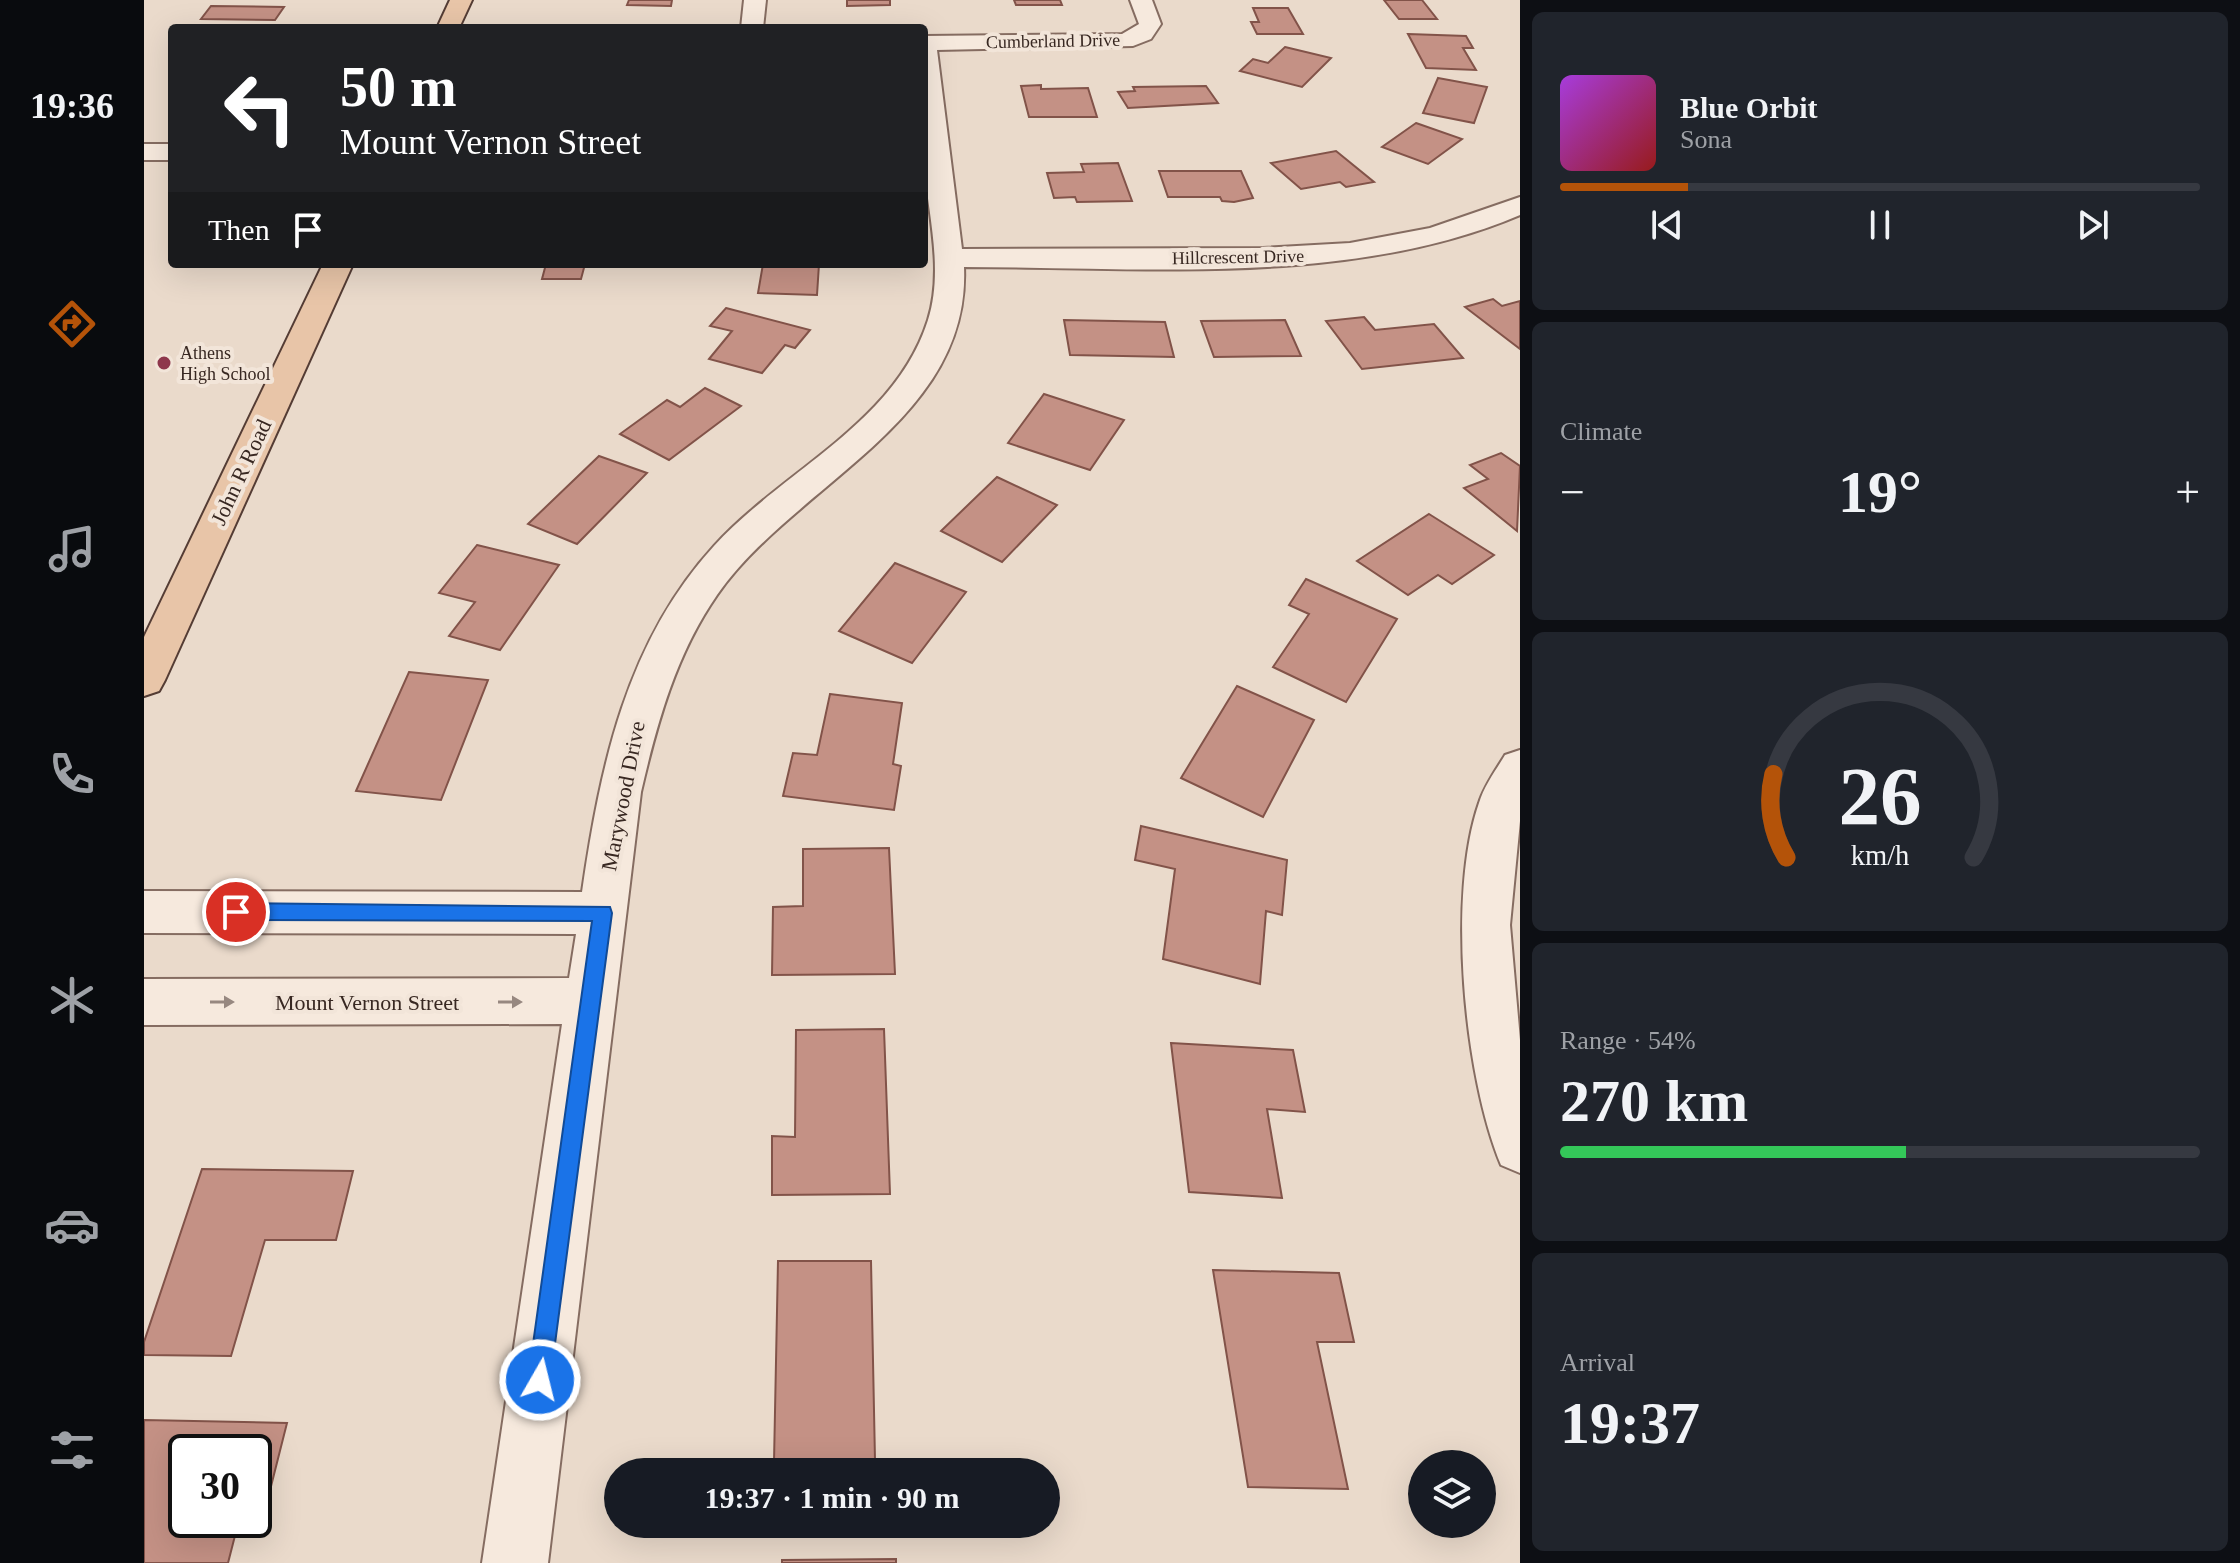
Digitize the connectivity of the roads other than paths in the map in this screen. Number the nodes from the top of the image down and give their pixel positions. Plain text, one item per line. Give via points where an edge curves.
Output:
1 (461, 0) edge
2 (755, 0) edge
3 (1141, 0) edge
4 (450, 24) edge
5 (752, 24) edge
6 (928, 43) edge
7 (928, 79) edge
8 (144, 152) edge
9 (168, 152) edge
10 (1520, 205) edge
11 (948, 258) junction
12 (336, 268) edge
13 (144, 680) edge
14 (1520, 767) edge
15 (144, 912) edge
16 (603, 913) junction
17 (589, 1001) junction
18 (144, 1002) edge
19 (1520, 1146) edge
20 (515, 1563) edge

1 - 4 main road
2 - 5 street
3 - 6 street, Cumberland Drive via 1148,30 1125,41
7 - 11 street, Marywood Drive
8 - 9 street
10 - 11 street, Hillcrescent Drive via 1426,239 1333,255
11 - 16 street, Marywood Drive via 944,319 915,379 876,425 752,529 696,598 656,665 641,701 621,782
12 - 13 main road, John R Road
14 - 19 street via 1501,803 1486,925 1493,1034
15 - 16 street
16 - 17 street, Marywood Drive
18 -> 17 street, Mount Vernon Street
17 - 20 street, Marywood Drive

